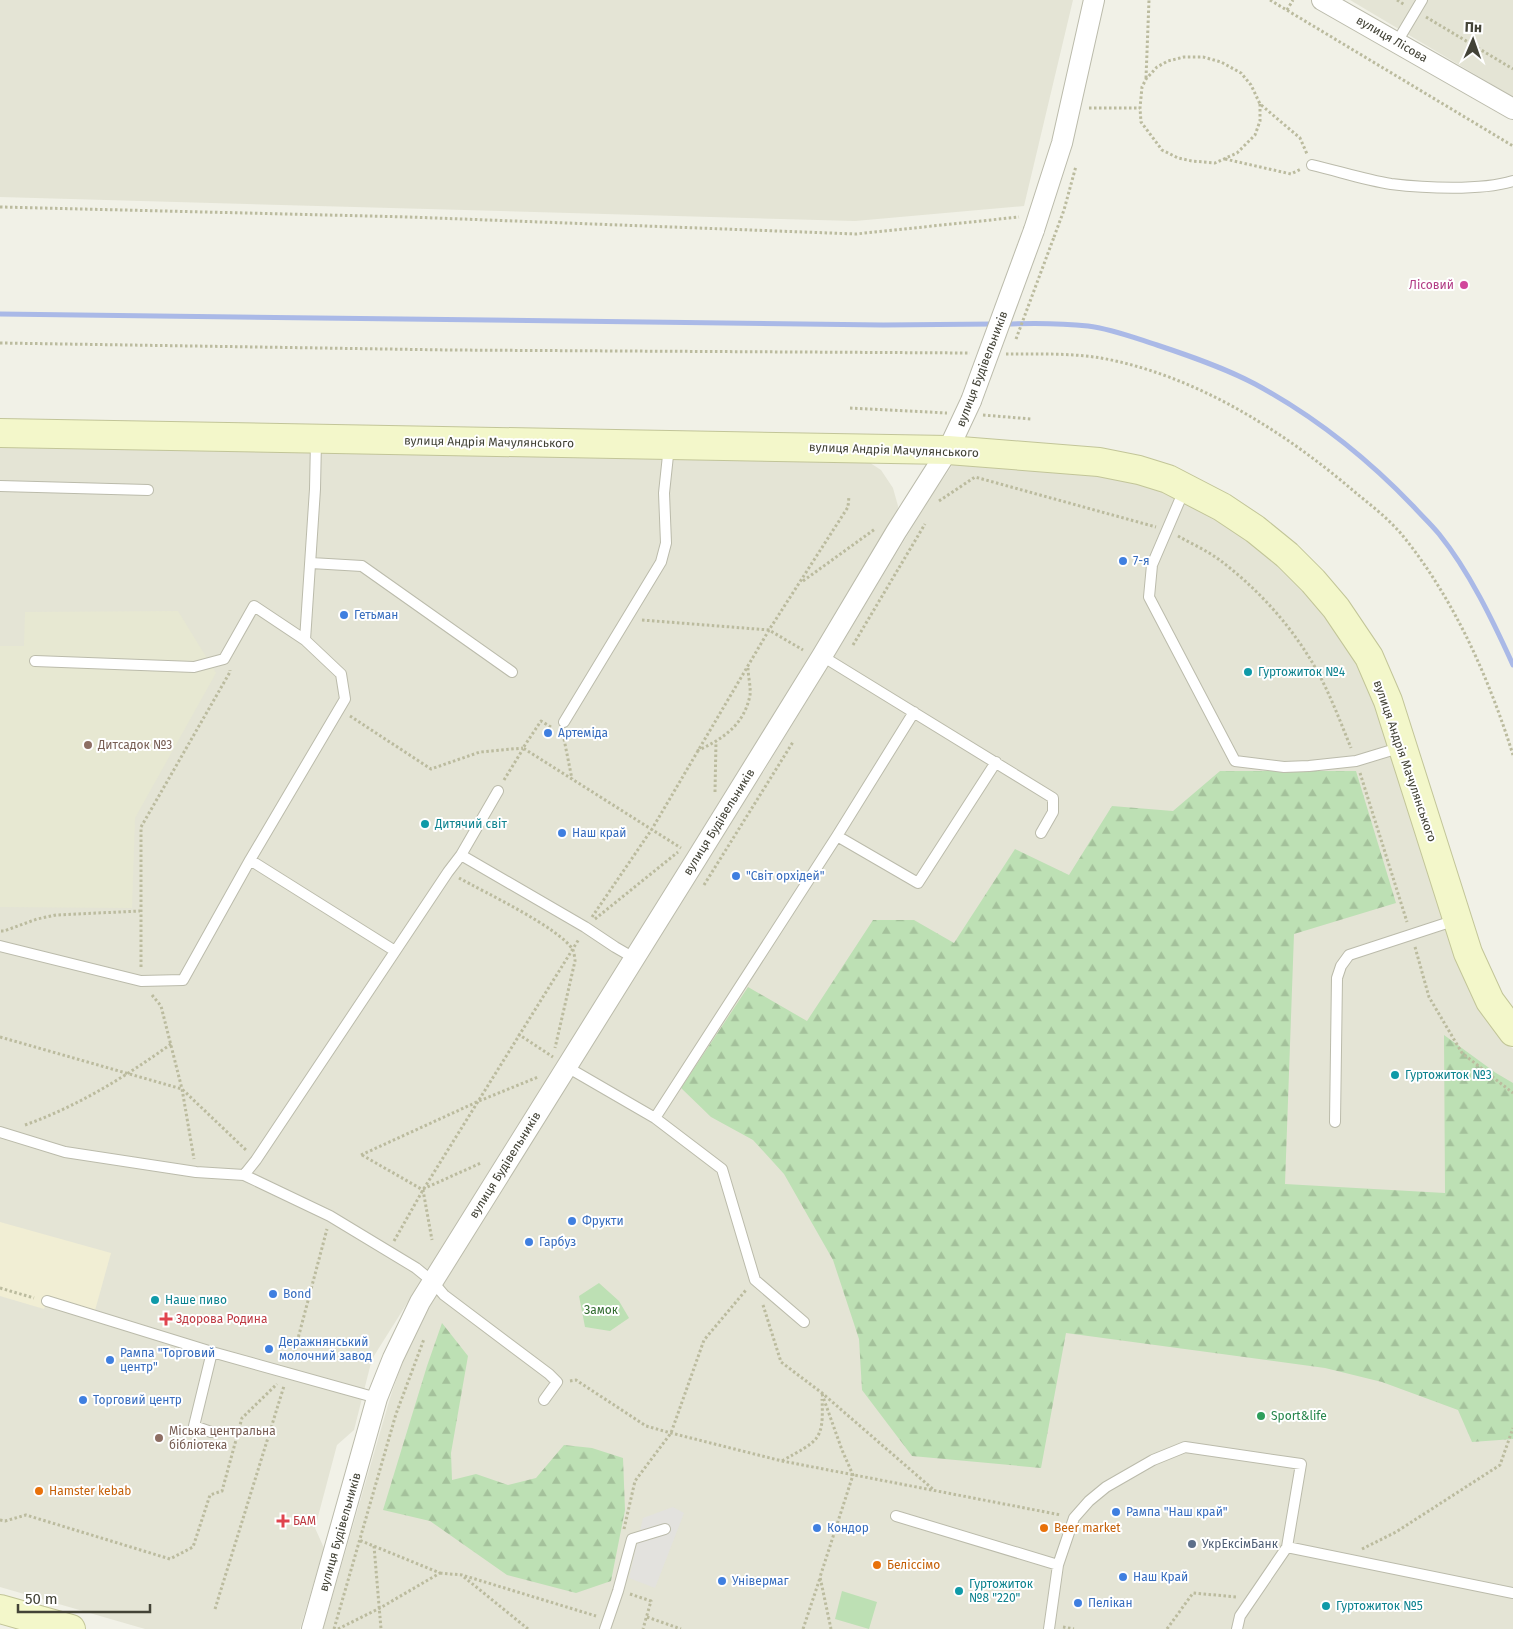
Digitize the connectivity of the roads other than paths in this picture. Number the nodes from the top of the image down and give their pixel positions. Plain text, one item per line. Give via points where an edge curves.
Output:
1 (1094, 0) edge
2 (1322, 0) edge
3 (1422, 0) edge
4 (1397, 42) junction
5 (1513, 109) edge
6 (1312, 165) road end
7 (1513, 181) edge
8 (0, 433) edge
9 (316, 439) junction
10 (669, 445) junction
11 (948, 450) junction
12 (0, 486) edge
13 (1186, 488) junction
14 (148, 490) dead end
15 (311, 563) junction
16 (305, 640) junction
17 (822, 656) junction
18 (34, 661) dead end
19 (512, 672) dead end
20 (914, 712) junction
21 (564, 722) dead end
22 (1403, 746) junction
23 (996, 762) junction
24 (498, 791) road end
25 (1041, 833) dead end
26 (837, 836) junction
27 (461, 855) junction
28 (250, 860) junction
29 (1457, 920) junction
30 (0, 946) edge
31 (396, 951) junction
32 (634, 958) junction
33 (1513, 1032) edge
34 (567, 1067) junction
35 (655, 1118) junction
36 (1335, 1122) dead end
37 (2, 1132) edge
38 (244, 1175) junction
39 (432, 1280) junction
40 (47, 1301) road end
41 (804, 1322) dead end
42 (212, 1352) junction
43 (377, 1398) junction
44 (544, 1400) dead end
45 (211, 1432) dead end
46 (896, 1516) dead end
47 (665, 1529) dead end
48 (1287, 1547) junction
49 (1058, 1564) junction
50 (1513, 1593) edge
51 (0, 1609) edge
52 (607, 1624) edge
53 (71, 1629) edge
54 (312, 1629) edge
55 (1049, 1629) edge
56 (1237, 1629) edge

1 - 11 street, вулиця Будівельників, bridge via 1062,142 1030,223 968,408
2 - 4 street, вулиця Лісова
3 - 4 lane
4 - 5 street, вулиця Лісова
6 - 7 lane via 1390,184 1474,187
8 - 9 street, вулиця Андрія Мачулянського
9 - 10 street, вулиця Андрія Мачулянського
9 - 15 lane
10 - 11 street, вулиця Андрія Мачулянського
10 - 21 lane via 664,492 666,543 661,562
11 - 13 street, вулиця Андрія Мачулянського via 1099,462 1139,470
11 - 17 street, вулиця Будівельників
12 - 14 lane
13 - 22 street, вулиця Андрія Мачулянського via 1256,529 1287,555 1336,608 1369,657
13 - 22 lane via 1152,565 1149,597 1235,761 1284,767 1356,761
15 - 16 lane
15 - 19 lane via 362,566
16 - 18 lane via 254,606 224,659 194,667
16 - 28 lane via 341,674 345,699
17 - 20 lane
17 - 32 street, вулиця Будівельників
20 - 23 lane
20 - 26 lane
22 - 29 street, вулиця Андрія Мачулянського
23 - 25 lane via 1053,798 1053,812
23 - 26 lane via 918,883
24 - 27 lane
26 - 35 lane
27 - 31 lane
27 - 32 lane
28 - 30 lane via 183,980 141,981
28 - 31 lane
29 - 33 street, вулиця Андрія Мачулянського via 1482,986 1499,1016
29 - 36 lane via 1350,955 1341,966 1337,978
31 - 38 lane
32 - 34 street, вулиця Будівельників
34 - 35 lane
34 - 39 street, вулиця Будівельників
35 - 41 lane via 722,1169 755,1280
37 - 38 lane via 65,1152 196,1172
38 - 39 lane via 330,1216
39 - 43 street, вулиця Будівельників via 408,1325
39 - 44 lane via 444,1295 557,1382
40 - 42 lane
42 - 43 lane
42 - 45 lane via 194,1426
43 - 54 street, вулиця Будівельників
46 - 49 lane
47 - 52 lane via 632,1539
48 - 49 lane via 1301,1464 1184,1448 1153,1460 1106,1487 1089,1501 1074,1518
48 - 50 lane
48 - 56 lane via 1240,1616
49 - 55 lane
51 - 53 street

